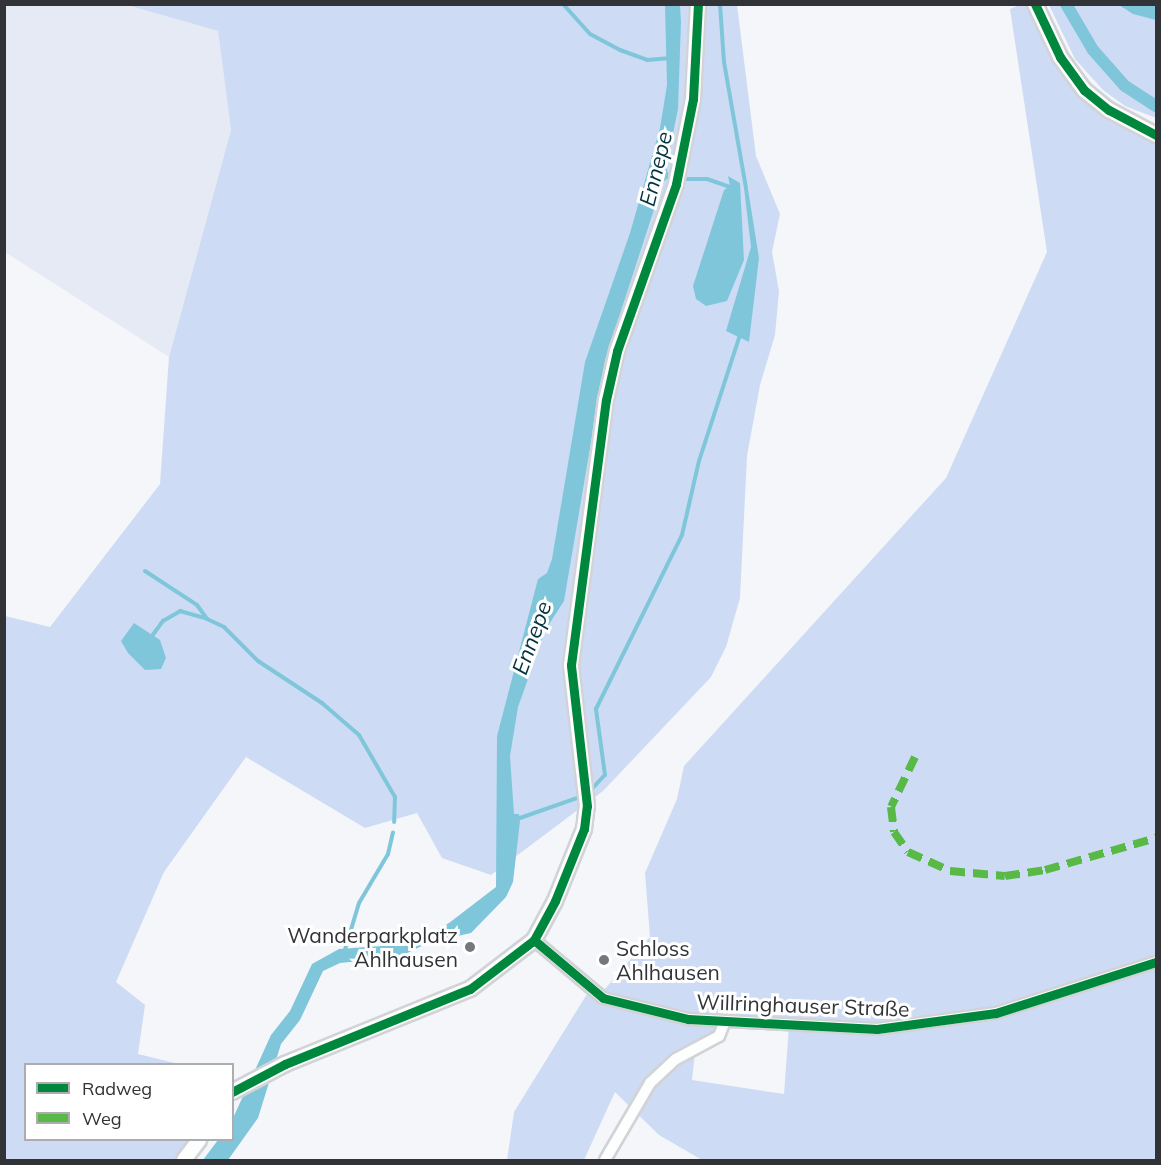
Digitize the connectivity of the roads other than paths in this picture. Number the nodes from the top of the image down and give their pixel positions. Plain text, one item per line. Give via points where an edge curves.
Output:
1 (698, 4) edge
2 (1035, 4) edge
3 (1156, 135) edge
4 (534, 940) junction
5 (1156, 962) edge
6 (725, 1021) junction
7 (234, 1091) edge
8 (198, 1141) edge
9 (184, 1161) edge
10 (605, 1161) edge

1 - 4 street via 693,99 677,178 617,351 606,400 571,665 587,806 576,850
2 - 3 street via 1060,57 1084,90 1109,110
4 - 6 street, Willringhauser Straße via 603,998 688,1019
4 - 7 street via 470,989 285,1064
5 - 6 street, Willringhauser Straße via 996,1013 929,1026 877,1029
6 - 10 street via 719,1036 676,1059 650,1083
8 - 9 street

